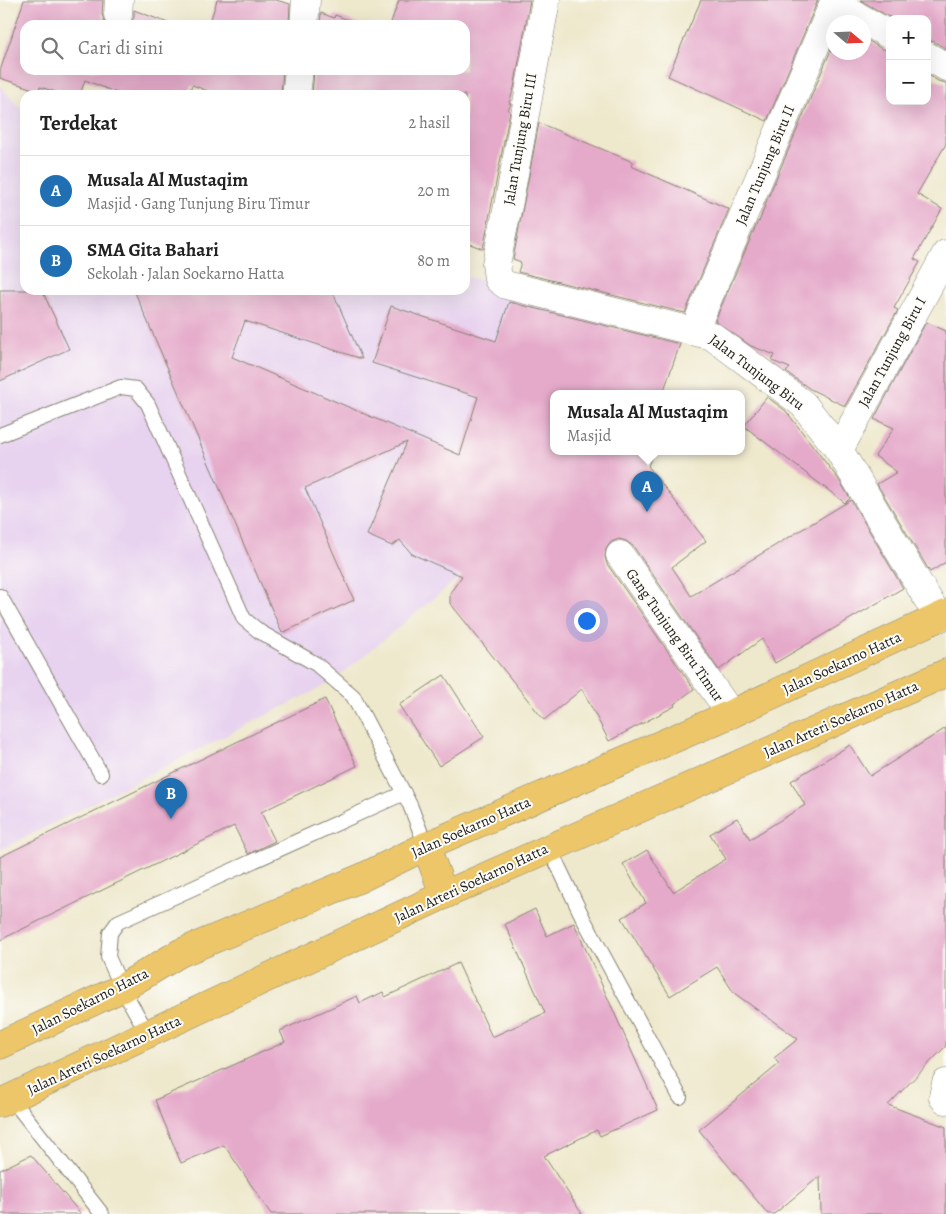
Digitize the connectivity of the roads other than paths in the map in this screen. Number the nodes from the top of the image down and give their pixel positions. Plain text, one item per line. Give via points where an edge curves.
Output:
1 (306, 0) edge
2 (546, 0) edge
3 (835, 2) edge
4 (304, 20) edge
5 (886, 33) edge
6 (931, 58) edge
7 (946, 67) edge
8 (298, 75) edge
9 (297, 90) edge
10 (946, 254) edge
11 (498, 279) joint
12 (694, 331) junction
13 (0, 436) edge
14 (839, 450) junction
15 (620, 555) dead end
16 (0, 596) edge
17 (943, 616) edge
18 (946, 672) edge
19 (731, 714) junction
20 (101, 774) dead end
21 (404, 793) junction
22 (426, 846) junction
23 (548, 847) junction
24 (444, 894) junction
25 (122, 988) junction
26 (148, 1034) junction
27 (0, 1045) edge
28 (946, 1083) edge
29 (680, 1097) dead end
30 (946, 1100) edge
31 (6, 1101) edge
32 (102, 1214) edge

1 - 4 street
2 - 11 street, Jalan Tunjung Biru III via 496,264
3 - 5 street
3 - 12 street, Jalan Tunjung Biru II
6 - 7 street
8 - 9 street
10 - 14 street, Jalan Tunjung Biru I
11 - 12 street, Jalan Tunjung Biru via 506,285
12 - 14 street, Jalan Tunjung Biru via 712,336 803,404
13 - 21 lane via 121,387 136,389 148,404 244,619 260,632 316,664 353,696
14 - 17 street, Jalan Tunjung Biru
15 - 19 street, Gang Tunjung Biru Timur
16 - 20 lane
17 - 19 main road, Jalan Soekarno Hatta
18 - 23 main road, Jalan Arteri Soekarno Hatta
19 - 22 main road, Jalan Soekarno Hatta
21 - 22 lane
21 - 25 lane via 118,922 110,933 108,957
22 - 24 main road
22 - 25 main road, Jalan Soekarno Hatta via 361,878 180,953
23 - 24 main road, Jalan Arteri Soekarno Hatta
23 - 29 lane
24 - 26 main road, Jalan Arteri Soekarno Hatta
25 - 26 lane
25 - 27 main road, Jalan Soekarno Hatta
26 - 31 main road, Jalan Arteri Soekarno Hatta
28 - 30 street via 943,1097
31 - 32 lane

